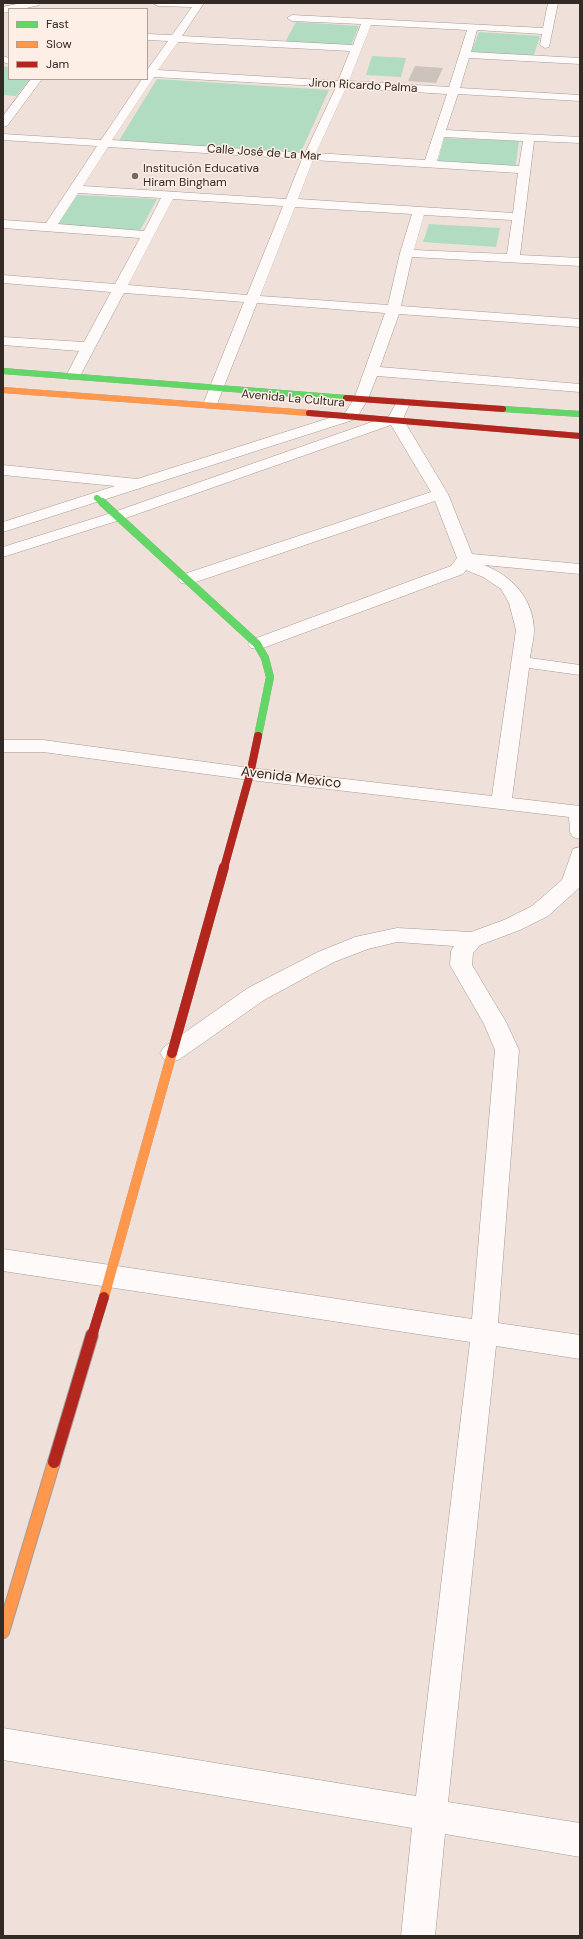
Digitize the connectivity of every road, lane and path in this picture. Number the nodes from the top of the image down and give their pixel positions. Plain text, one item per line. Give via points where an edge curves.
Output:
1 (36, 3) edge
2 (158, 3) edge
3 (553, 3) edge
4 (198, 4) edge
5 (15, 8) edge
6 (297, 8) dead end
7 (367, 22) junction
8 (289, 25) junction
9 (473, 28) junction
10 (548, 31) junction
11 (148, 37) edge
12 (173, 39) junction
13 (279, 44) junction
14 (356, 48) junction
15 (464, 55) junction
16 (540, 59) junction
17 (580, 61) edge
18 (148, 76) edge
19 (36, 80) edge
20 (145, 80) edge
21 (342, 85) junction
22 (453, 92) junction
23 (10, 95) dead end
24 (25, 96) junction
25 (580, 98) edge
26 (3, 124) edge
27 (440, 133) junction
28 (3, 137) edge
29 (529, 137) junction
30 (580, 140) edge
31 (105, 143) junction
32 (309, 156) junction
33 (430, 164) junction
34 (524, 170) junction
35 (75, 189) junction
36 (169, 195) junction
37 (291, 203) junction
38 (419, 211) junction
39 (517, 217) junction
40 (3, 224) edge
41 (50, 228) junction
42 (148, 235) junction
43 (406, 253) junction
44 (512, 258) junction
45 (580, 262) edge
46 (3, 279) edge
47 (118, 289) junction
48 (252, 299) junction
49 (394, 308) junction
50 (580, 323) edge
51 (3, 341) edge
52 (88, 347) junction
53 (3, 371) edge
54 (371, 371) junction
55 (72, 376) junction
56 (217, 388) junction
57 (580, 388) edge
58 (3, 390) edge
59 (362, 399) junction
60 (403, 403) junction
61 (210, 404) junction
62 (580, 414) edge
63 (351, 416) junction
64 (395, 419) junction
65 (580, 436) edge
66 (3, 470) edge
67 (140, 484) junction
68 (440, 494) junction
69 (97, 498) junction
70 (117, 516) junction
71 (3, 527) edge
72 (3, 552) edge
73 (464, 561) junction
74 (580, 569) edge
75 (187, 579) junction
76 (257, 644) junction
77 (521, 662) junction
78 (580, 670) edge
79 (3, 746) edge
80 (250, 774) junction
81 (501, 803) junction
82 (579, 812) edge
83 (580, 832) edge
84 (580, 854) edge
85 (472, 940) junction
86 (172, 1054) junction
87 (3, 1260) edge
88 (110, 1276) junction
89 (484, 1332) junction
90 (580, 1347) edge
91 (3, 1632) edge
92 (3, 1744) edge
93 (430, 1815) junction
94 (580, 1840) edge
95 (418, 1936) edge

1 - 5 street
2 - 4 street
3 - 10 street
4 - 12 street
6 - 8 street
7 - 8 street
7 - 9 street
7 - 14 street
8 - 13 street
9 - 10 street
9 - 15 street
10 - 16 street
11 - 12 street
12 - 13 street
12 - 18 street
13 - 14 street
14 - 21 street
15 - 16 street
15 - 22 street
16 - 17 street
18 - 21 street, Jiron Ricardo Palma
19 - 24 street
20 - 31 street
21 - 22 street, Jiron Ricardo Palma
21 - 32 street
22 - 25 street, Jiron Ricardo Palma
22 - 27 street
23 - 24 street
24 - 26 street
27 - 29 street
27 - 33 street
28 - 31 street, Calle José de La Mar
29 - 30 street
29 - 34 street
31 - 32 street, Calle José de La Mar
31 - 35 street
32 - 33 street, Calle José de La Mar
32 - 37 street
33 - 34 street, Calle José de La Mar
34 - 39 street
35 - 36 street
35 - 41 street
36 - 37 street
36 - 42 street
37 - 38 street
37 - 48 street
38 - 39 street
38 - 43 street
39 - 44 street
40 - 41 street
41 - 42 street
42 - 47 street
43 - 44 street
43 - 49 street
44 - 45 street
46 - 47 street
47 - 48 street
47 - 52 street
48 - 49 street
48 - 56 street
49 - 50 street
49 - 54 street
51 - 52 street
52 - 55 street
53 - 55 street, Avenida La Cultura
54 - 57 street
54 - 59 street
55 - 56 street, Avenida La Cultura
56 - 59 street, Avenida La Cultura
56 - 61 street
58 - 61 street, Avenida La Cultura
59 - 60 street, Avenida La Cultura
59 - 63 street
60 - 62 street, Avenida La Cultura
60 - 64 street
61 - 63 street, Avenida La Cultura
63 - 64 street, Avenida La Cultura
63 - 67 street
64 - 65 street, Avenida La Cultura
64 - 68 street
64 - 70 street
66 - 67 street
67 - 69 street
68 - 73 street via 462,548
68 - 75 street
69 - 70 street
69 - 71 street
70 - 72 street
70 - 75 street
73 - 74 street
73 - 76 street via 457,570
73 - 77 street via 500,578 512,590 522,610 525,630
75 - 76 street
76 - 80 street via 266,658 270,677
77 - 78 street
77 - 81 street
79 - 80 street, Avenida Mexico via 42,746
80 - 81 street, Avenida Mexico
80 - 86 street
81 - 82 street, Avenida Mexico
82 - 83 street
84 - 85 street via 572,883 540,911
85 - 86 street via 397,935 363,942 326,957 256,994
85 - 89 street via 462,951 461,966 495,1022 508,1050
86 - 88 street
87 - 88 street
88 - 89 street
88 - 91 street
89 - 90 street
89 - 93 street
92 - 93 street
93 - 94 street
93 - 95 street

